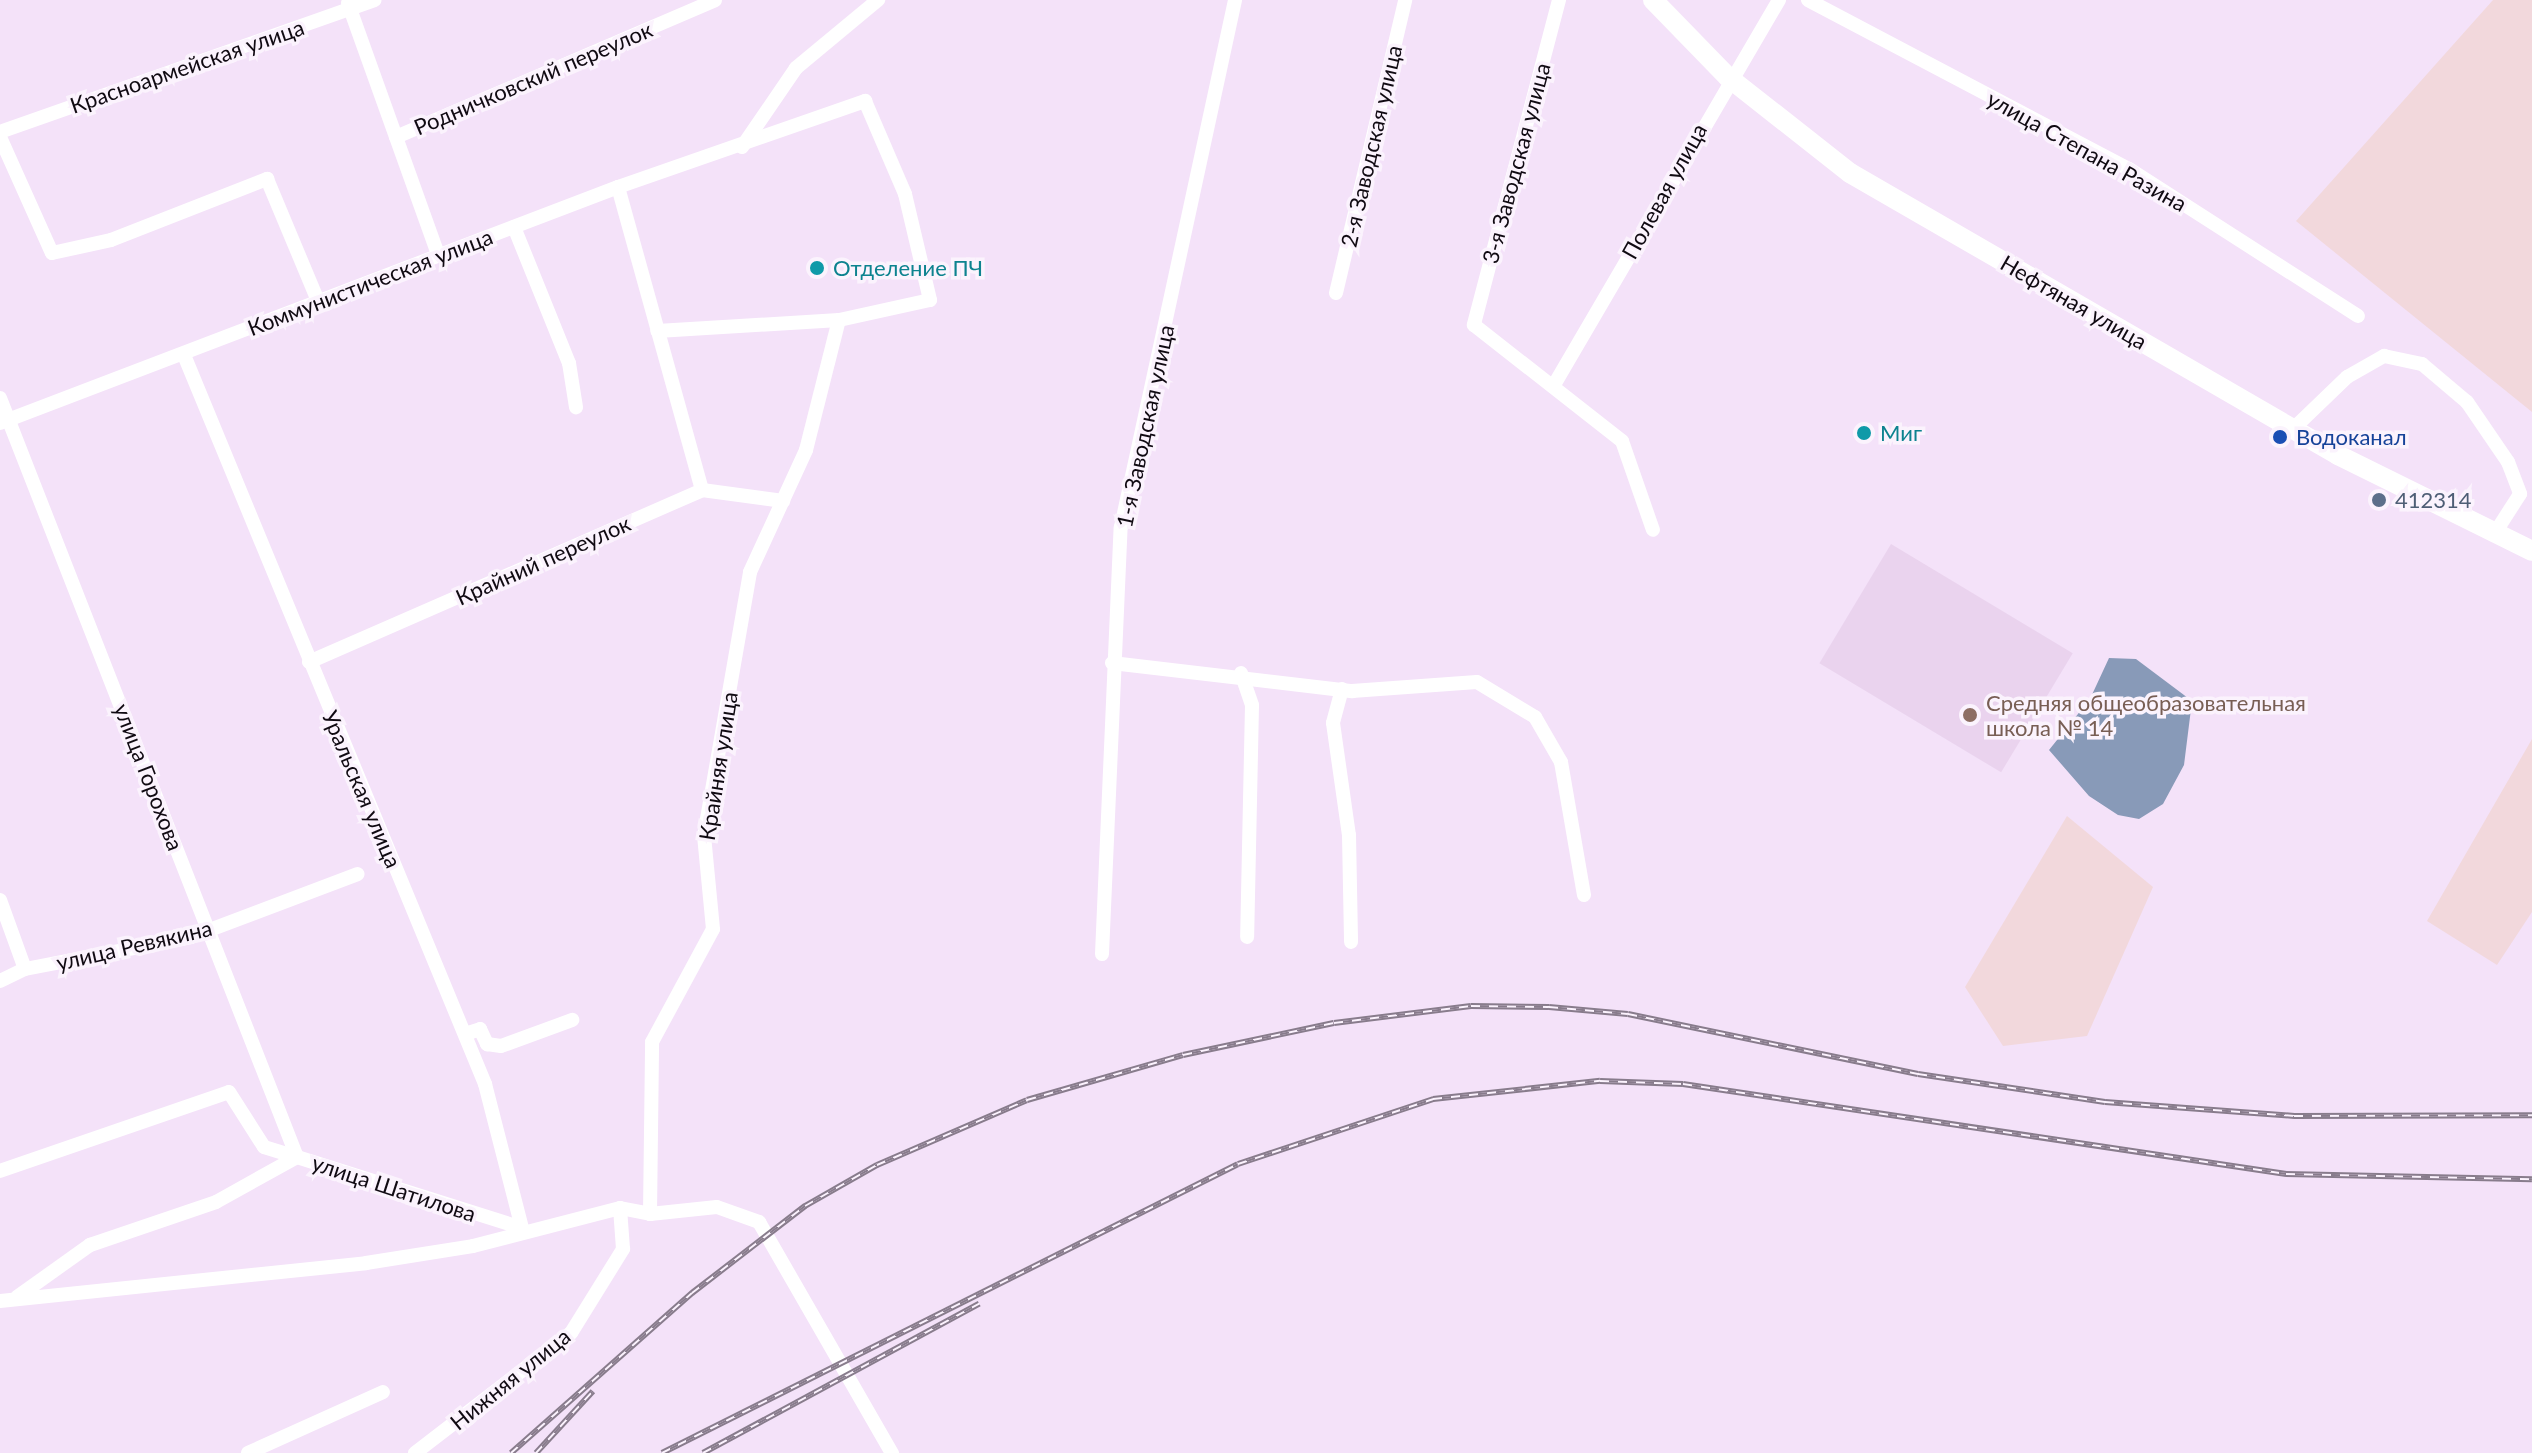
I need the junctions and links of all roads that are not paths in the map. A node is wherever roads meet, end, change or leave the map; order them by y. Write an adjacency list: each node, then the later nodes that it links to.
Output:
1 (374, 0): 10 (street, Красноармейская улица)
2 (715, 0): 13 (street, Родничковский переулок)
3 (878, 0): 14 (street)
4 (1235, 0): 35 (street, 1-я Заводская улица)
5 (1405, 0): 18 (street, 2-я Заводская улица)
6 (1559, 0): 24 (street, 3-я Заводская улица)
7 (1653, 0): 11 (main road, Нефтяная улица)
8 (1779, 0): 11 (street, Полевая улица)
9 (1808, 0): 20 (street, улица Степана Разина)
10 (348, 5): 12 (street, Красноармейская улица); 13 (street)
11 (1728, 77): 24 (street, Полевая улица); 28 (main road, Нефтяная улица)
12 (0, 134): 19 (street)
13 (396, 137): 17 (street)
14 (741, 147): 15 (street, Коммунистическая улица); 21 (street, Коммунистическая улица)
15 (618, 187): 16 (street, Коммунистическая улица); 22 (street)
16 (514, 227): 17 (street, Коммунистическая улица); 26 (street)
17 (438, 254): 19 (street, Коммунистическая улица)
18 (1336, 293)
19 (318, 301): 23 (street, Коммунистическая улица)
20 (2358, 316)
21 (839, 320): 22 (street); 30 (street, Крайняя улица)
22 (657, 331): 29 (street)
23 (184, 355): 27 (street, Коммунистическая улица); 34 (street, Уральская улица)
24 (1554, 385): 31 (street)
25 (0, 398): 27 (street, улица Горохова)
26 (576, 407)
27 (5, 421): 41 (street, улица Горохова)
28 (2293, 429): 32 (main road, Нефтяная улица); 32 (street)
29 (702, 490): 30 (street); 34 (street, Крайний переулок)
30 (783, 501): 52 (street, Крайняя улица)
31 (1653, 530)
32 (2495, 533): 33 (main road, Нефтяная улица)
33 (2532, 551)
34 (309, 662): 48 (street, Уральская улица)
35 (1112, 663): 36 (street); 44 (street, 1-я Заводская улица)
36 (1241, 673): 37 (street); 42 (street)
37 (1342, 689): 39 (street); 43 (street)
38 (358, 874): 41 (street, улица Ревякина)
39 (1584, 895)
40 (0, 900): 45 (street)
41 (208, 931): 45 (street, улица Ревякина); 49 (street, улица Горохова)
42 (1247, 937)
43 (1351, 942)
44 (1102, 954)
45 (25, 969): 46 (street, улица Ревякина)
46 (0, 981)
47 (572, 1020): 48 (street)
48 (465, 1034): 53 (street, Уральская улица)
49 (297, 1157): 50 (street); 53 (street, улица Шатилова); 54 (street, улица Шатилова)
50 (0, 1171)
51 (620, 1208): 52 (street); 53 (street, улица Шатилова); 57 (street, Нижняя улица)
52 (650, 1214): 58 (street)
53 (522, 1228): 54 (street, улица Шатилова)
54 (7, 1300)
55 (383, 1392): 56 (street)
56 (248, 1453)
57 (415, 1453)
58 (892, 1453)

